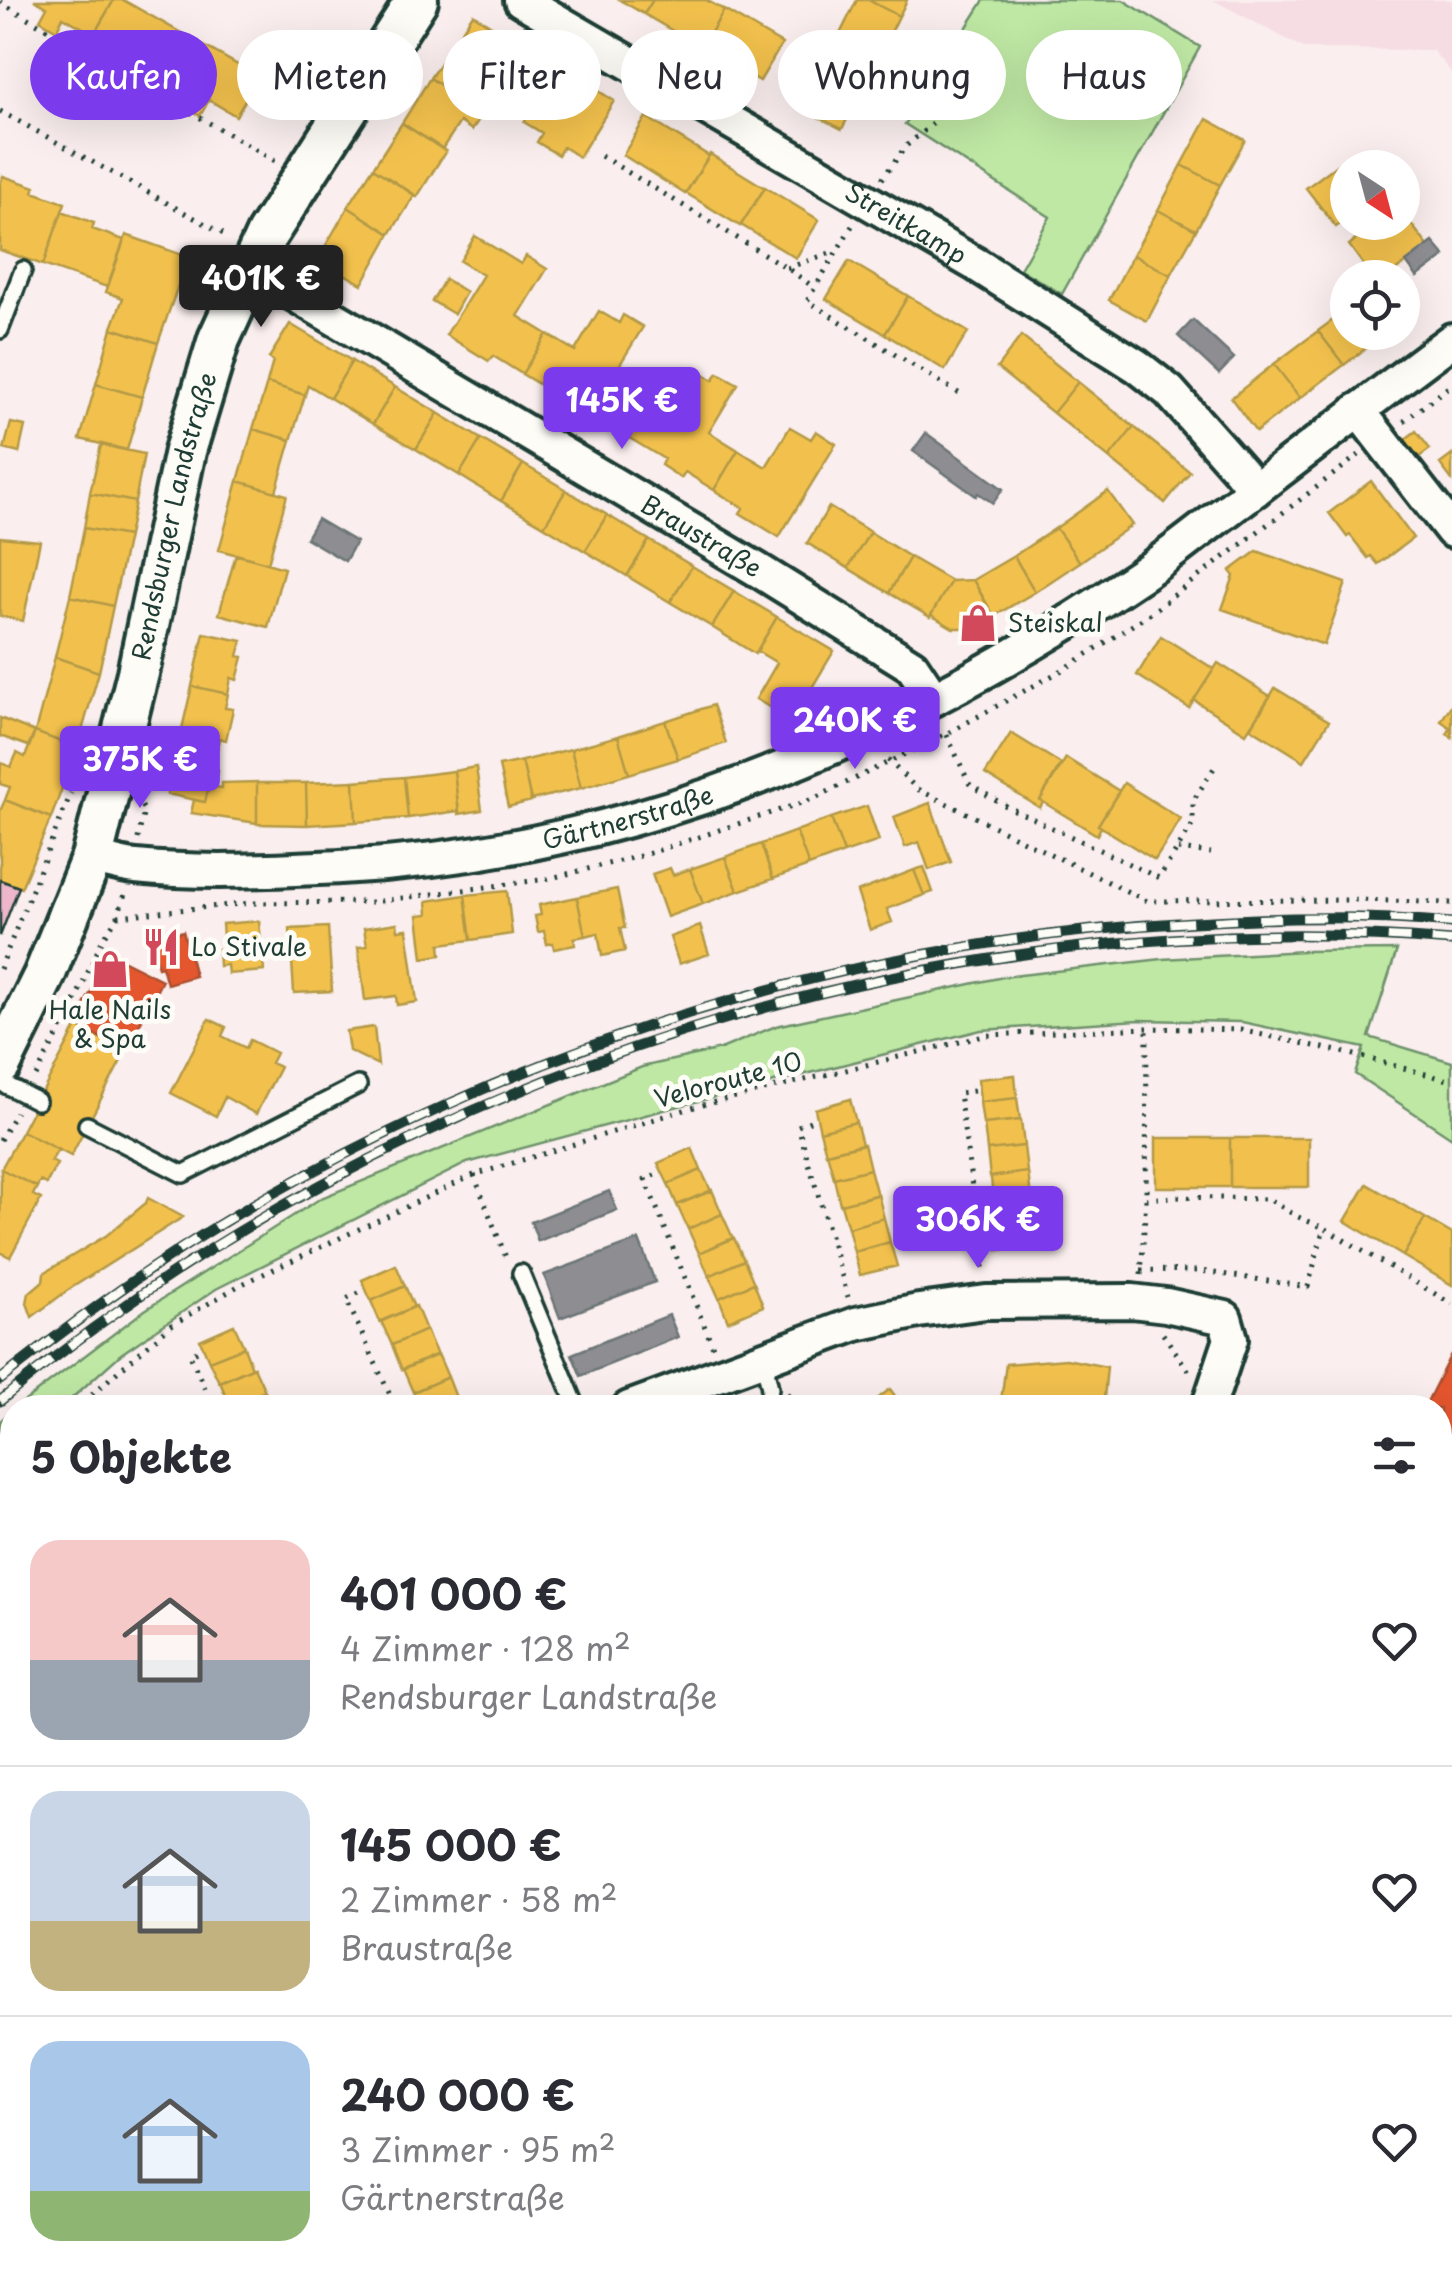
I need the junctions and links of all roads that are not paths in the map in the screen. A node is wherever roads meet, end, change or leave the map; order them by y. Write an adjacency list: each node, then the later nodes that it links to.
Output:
1 (417, 0): 3 (street, Rendsburger Landstraße)
2 (522, 0): 8 (street, Streitkamp)
3 (250, 268): 10 (street, Braustraße); 11 (street, Rendsburger Landstraße)
4 (23, 270): 5 (lane)
5 (0, 330)
6 (1452, 340): 7 (street, Gärtnerstraße)
7 (1358, 410): 8 (street, Gärtnerstraße); 9 (street)
8 (1254, 490): 10 (street, Gärtnerstraße)
9 (1452, 532)
10 (934, 698): 11 (street, Gärtnerstraße)
11 (92, 857): 14 (street, Rendsburger Landstraße)
12 (0, 1082): 14 (lane)
13 (358, 1085): 15 (lane)
14 (21, 1087)
15 (87, 1125)
16 (515, 1268): 18 (lane)
17 (766, 1373): 19 (street); 20 (lane); 21 (street)
18 (571, 1395)
19 (663, 1395)
20 (767, 1395)
21 (1212, 1395)

